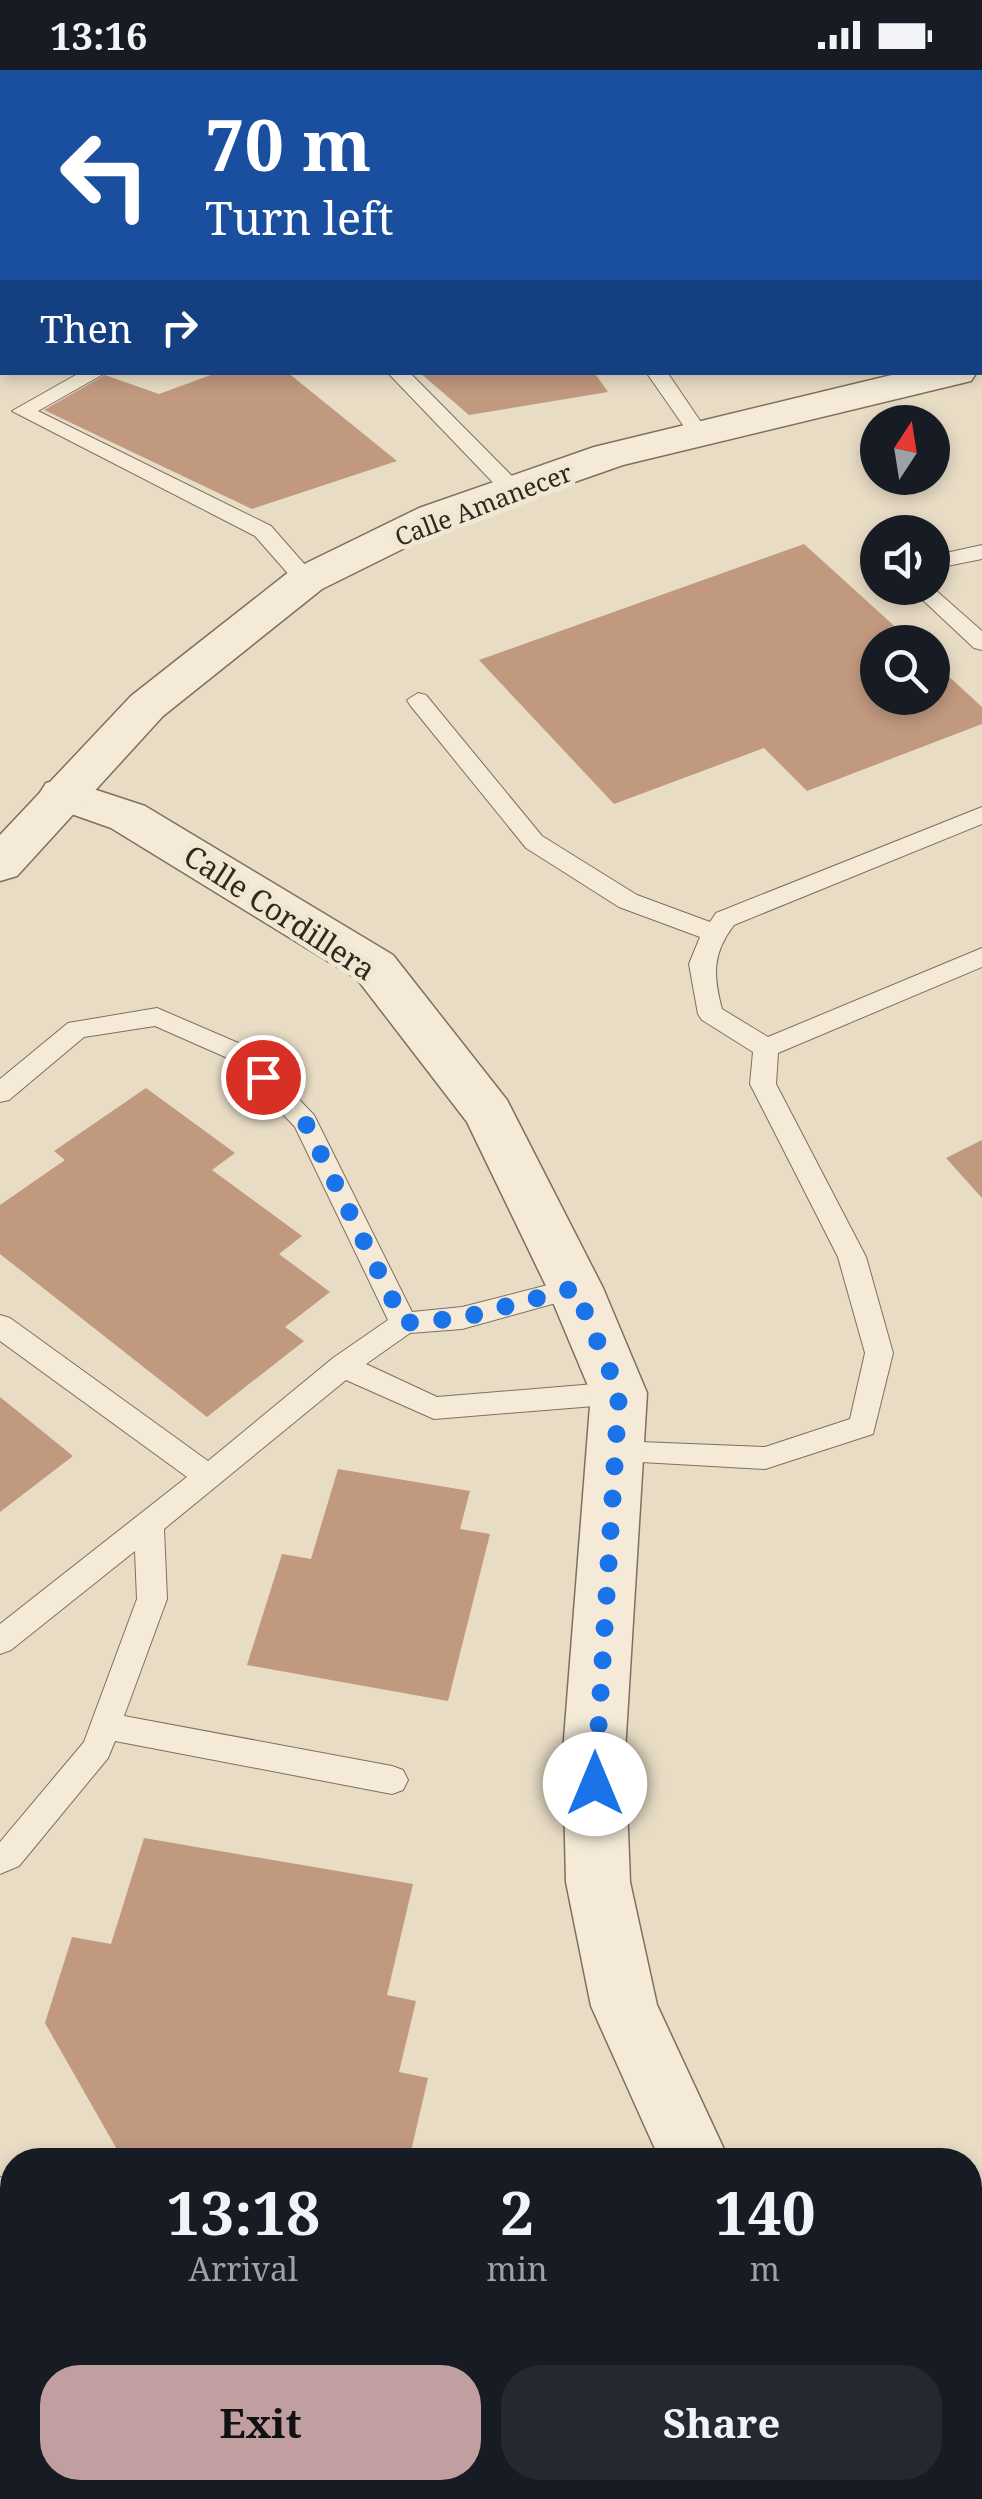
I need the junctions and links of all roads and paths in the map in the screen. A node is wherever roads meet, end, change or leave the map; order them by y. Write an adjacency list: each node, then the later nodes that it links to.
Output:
1 (91, 375): 9 (lane)
2 (399, 375): 6 (lane)
3 (658, 375): 5 (lane)
4 (945, 375): 5 (street, Calle Amanecer)
5 (699, 434): 6 (street, Calle Amanecer)
6 (513, 490): 9 (street, Calle Amanecer)
7 (982, 552): 8 (lane)
8 (950, 559)
9 (306, 580): 13 (street, Calle Amanecer)
10 (940, 605): 11 (lane)
11 (982, 643)
12 (418, 700): 16 (lane)
13 (63, 794): 15 (street, Calle Amanecer); 20 (street, Calle Cordillera)
14 (982, 815): 16 (lane)
15 (0, 866)
16 (714, 933): 18 (lane)
17 (982, 957): 18 (lane)
18 (766, 1048): 25 (lane)
19 (0, 1093): 21 (lane)
20 (575, 1288): 21 (lane); 24 (street, Calle Cordillera)
21 (404, 1323): 23 (lane)
22 (6, 1340): 26 (lane)
23 (344, 1366): 24 (lane); 26 (lane)
24 (619, 1393): 25 (street, Calle Cordillera)
25 (616, 1452): 32 (street, Calle Cordillera)
26 (208, 1478): 27 (lane)
27 (149, 1524): 28 (lane); 29 (lane)
28 (0, 1641)
29 (104, 1726): 30 (lane); 31 (lane)
30 (392, 1780)
31 (0, 1860)
32 (689, 2148)

